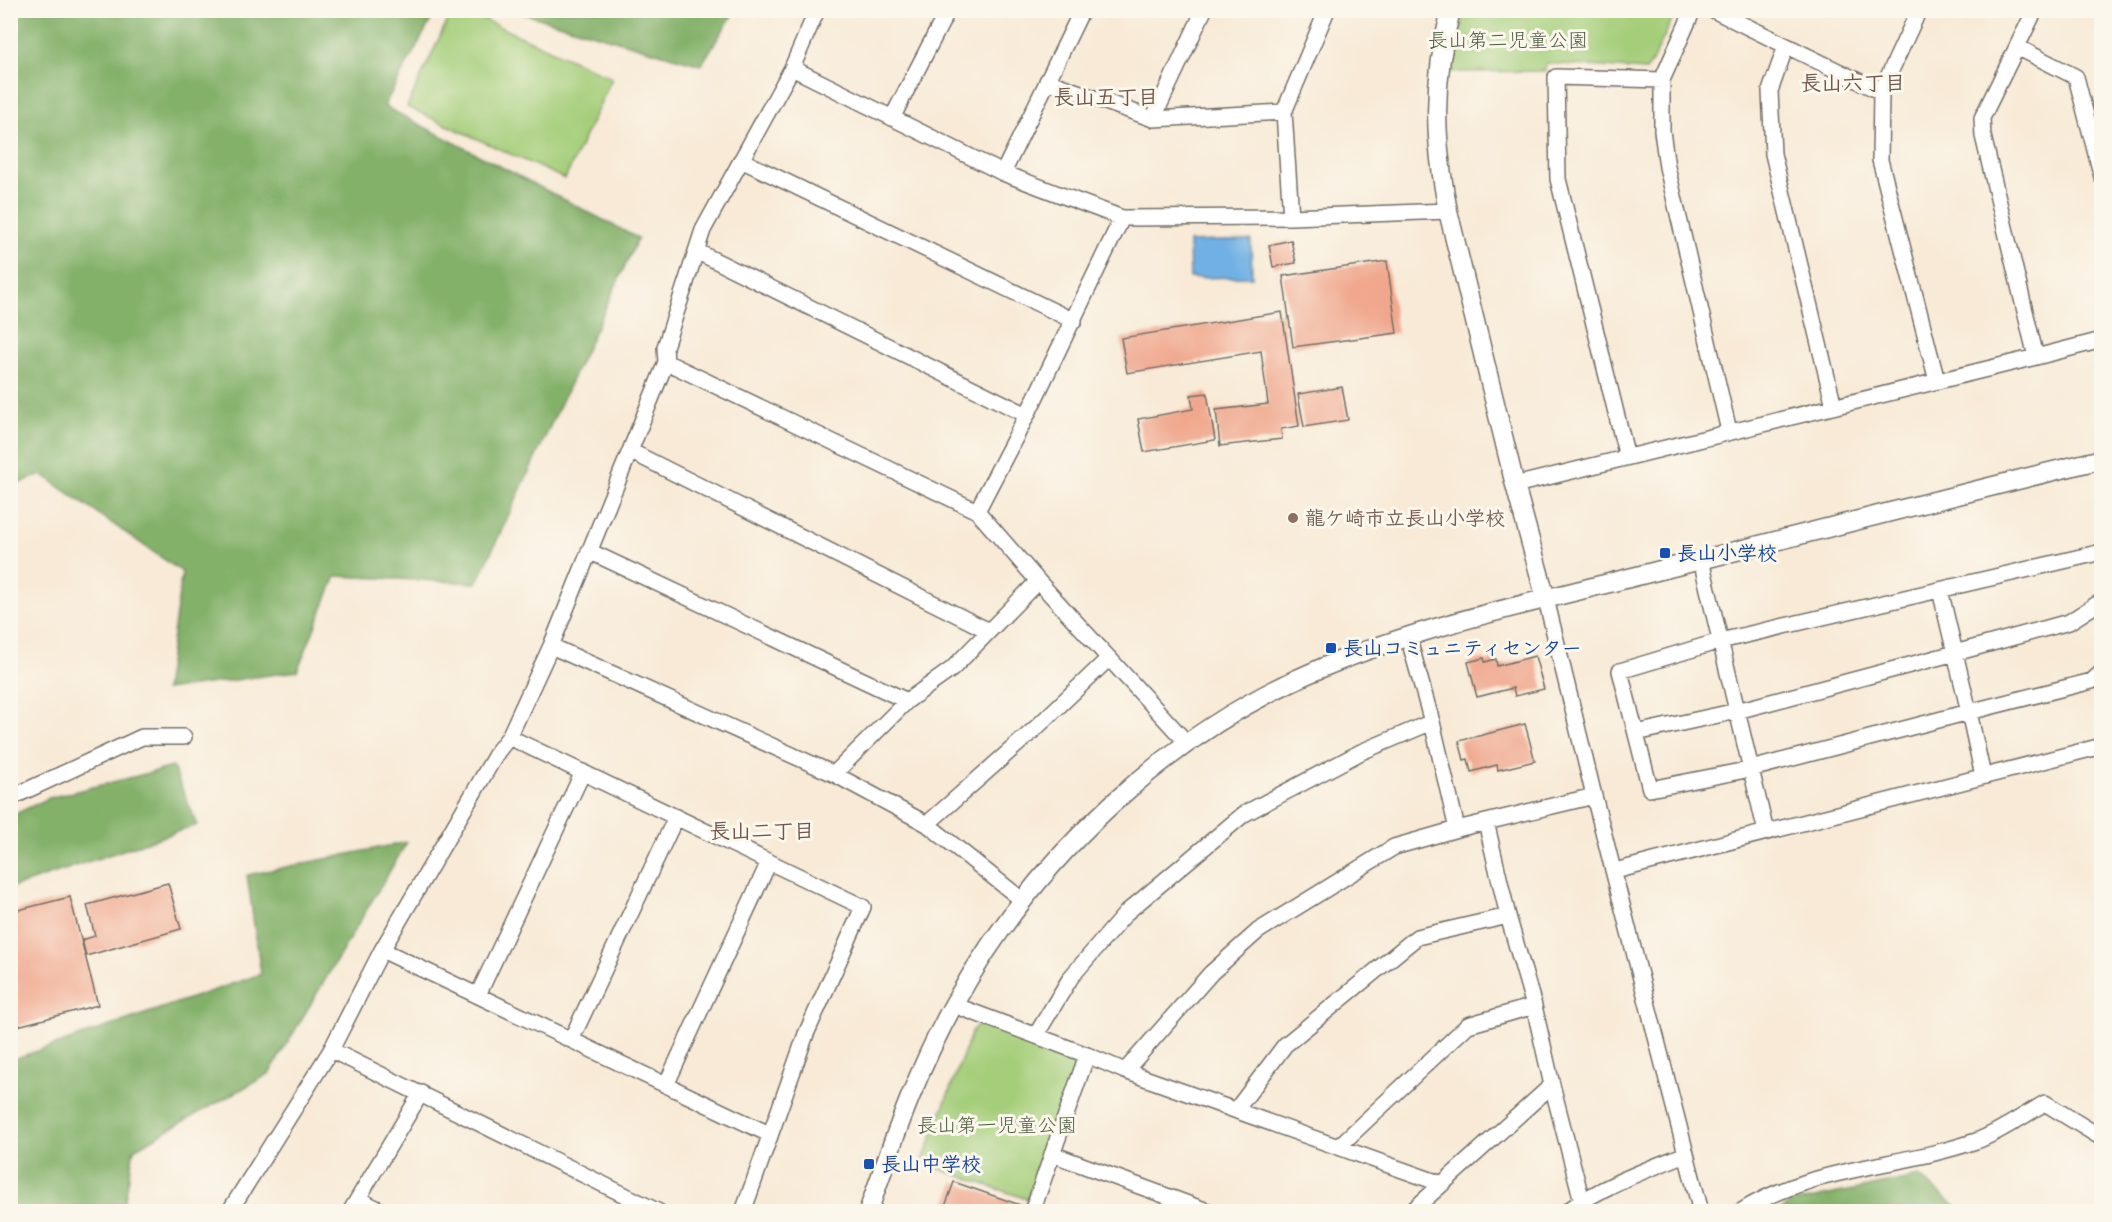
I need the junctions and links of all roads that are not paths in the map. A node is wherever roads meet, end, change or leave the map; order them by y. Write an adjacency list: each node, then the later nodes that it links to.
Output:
1 (817, 10): 13 (street)
2 (948, 10): 18 (street)
3 (1082, 10): 15 (street)
4 (1204, 10): 19 (street)
5 (1327, 10): 17 (street)
6 (1451, 10): 23 (street)
7 (1693, 10): 14 (street)
8 (1713, 10): 11 (street)
9 (1919, 10): 16 (street)
10 (2034, 10): 12 (street)
11 (1786, 46): 16 (street); 32 (street)
12 (2017, 47): 22 (street); 29 (street)
13 (792, 68): 18 (street); 20 (street)
14 (1662, 80): 34 (street); 36 (street)
15 (1047, 81): 19 (street); 21 (street)
16 (1881, 92): 31 (street)
17 (1284, 112): 19 (street); 24 (street)
18 (892, 118): 21 (street)
19 (1153, 119)
20 (741, 160): 26 (street); 27 (street)
21 (1003, 173): 25 (street)
22 (2102, 177)
23 (1448, 211): 24 (street); 38 (street)
24 (1291, 217): 25 (street)
25 (1122, 218): 27 (street)
26 (696, 251): 30 (street); 33 (street)
27 (1074, 321): 33 (street)
28 (2102, 340): 29 (street)
29 (2036, 357): 31 (street)
30 (666, 362): 35 (street); 39 (street)
31 (1937, 381): 32 (street)
32 (1834, 406): 34 (street)
33 (1027, 415): 39 (street)
34 (1729, 431): 36 (street)
35 (630, 451): 40 (street); 47 (street)
36 (1627, 457): 38 (street)
37 (2102, 459): 42 (street)
38 (1515, 485): 45 (street)
39 (976, 511): 43 (street)
40 (589, 551): 50 (street); 54 (street)
41 (2102, 552): 44 (street)
42 (1701, 560): 45 (street); 49 (street)
43 (1038, 581): 47 (street); 52 (street)
44 (1940, 590): 49 (street); 51 (street)
45 (1546, 599): 48 (street); 67 (street)
46 (2102, 603): 51 (street)
47 (989, 631): 54 (street)
48 (1408, 636): 57 (street); 61 (street)
49 (1720, 641): 55 (street); 58 (street)
50 (551, 646): 60 (street); 65 (street)
51 (1955, 652): 55 (street); 56 (street)
52 (1109, 658): 61 (street); 71 (street)
53 (2102, 672): 56 (street)
54 (907, 701): 65 (street)
55 (1737, 711): 58 (street); 63 (street)
56 (1969, 712): 63 (street); 66 (street)
57 (1432, 722): 72 (street); 82 (street)
58 (1636, 733): 63 (street)
59 (184, 737): 68 (street)
60 (509, 737): 64 (street); 78 (street)
61 (1188, 744): 76 (street)
62 (2102, 746): 66 (street)
63 (1751, 769): 73 (street)
64 (583, 772): 69 (street); 79 (street)
65 (834, 774): 71 (street)
66 (1983, 776): 73 (street)
67 (1594, 796): 70 (street); 75 (street)
68 (10, 798)
69 (676, 817): 74 (street); 83 (street)
70 (1486, 822): 72 (street); 77 (street)
71 (927, 824): 76 (street)
72 (1457, 829): 86 (street)
73 (1766, 832): 75 (street)
74 (769, 862): 87 (street); 91 (street)
75 (1615, 871): 95 (street)
76 (1022, 900): 80 (street)
77 (1508, 916): 81 (street); 90 (street)
78 (382, 950): 79 (street); 84 (street)
79 (478, 995): 83 (street)
80 (954, 1005): 82 (street); 103 (street)
81 (1534, 1006): 88 (street); 93 (street)
82 (1036, 1035): 85 (street)
83 (571, 1040): 87 (street)
84 (331, 1050): 89 (street); 99 (street)
85 (1088, 1055): 86 (street); 94 (street)
86 (1125, 1071): 90 (street)
87 (666, 1084): 91 (street)
88 (1552, 1085): 96 (street); 97 (street)
89 (421, 1093): 98 (street); 101 (street)
90 (1236, 1110): 93 (street)
91 (769, 1134): 102 (street)
92 (2102, 1138): 109 (street)
93 (1338, 1147): 96 (street)
94 (1052, 1154): 104 (street); 105 (street)
95 (1686, 1154): 97 (street); 108 (street)
96 (1442, 1184): 106 (street)
97 (1582, 1201): 107 (street)
98 (354, 1205): 100 (street)
99 (229, 1212)
100 (384, 1212)
101 (659, 1212)
102 (743, 1212)
103 (868, 1212)
104 (1032, 1212)
105 (1210, 1212)
106 (1411, 1212)
107 (1566, 1212)
108 (1701, 1212)
109 (1740, 1212)

